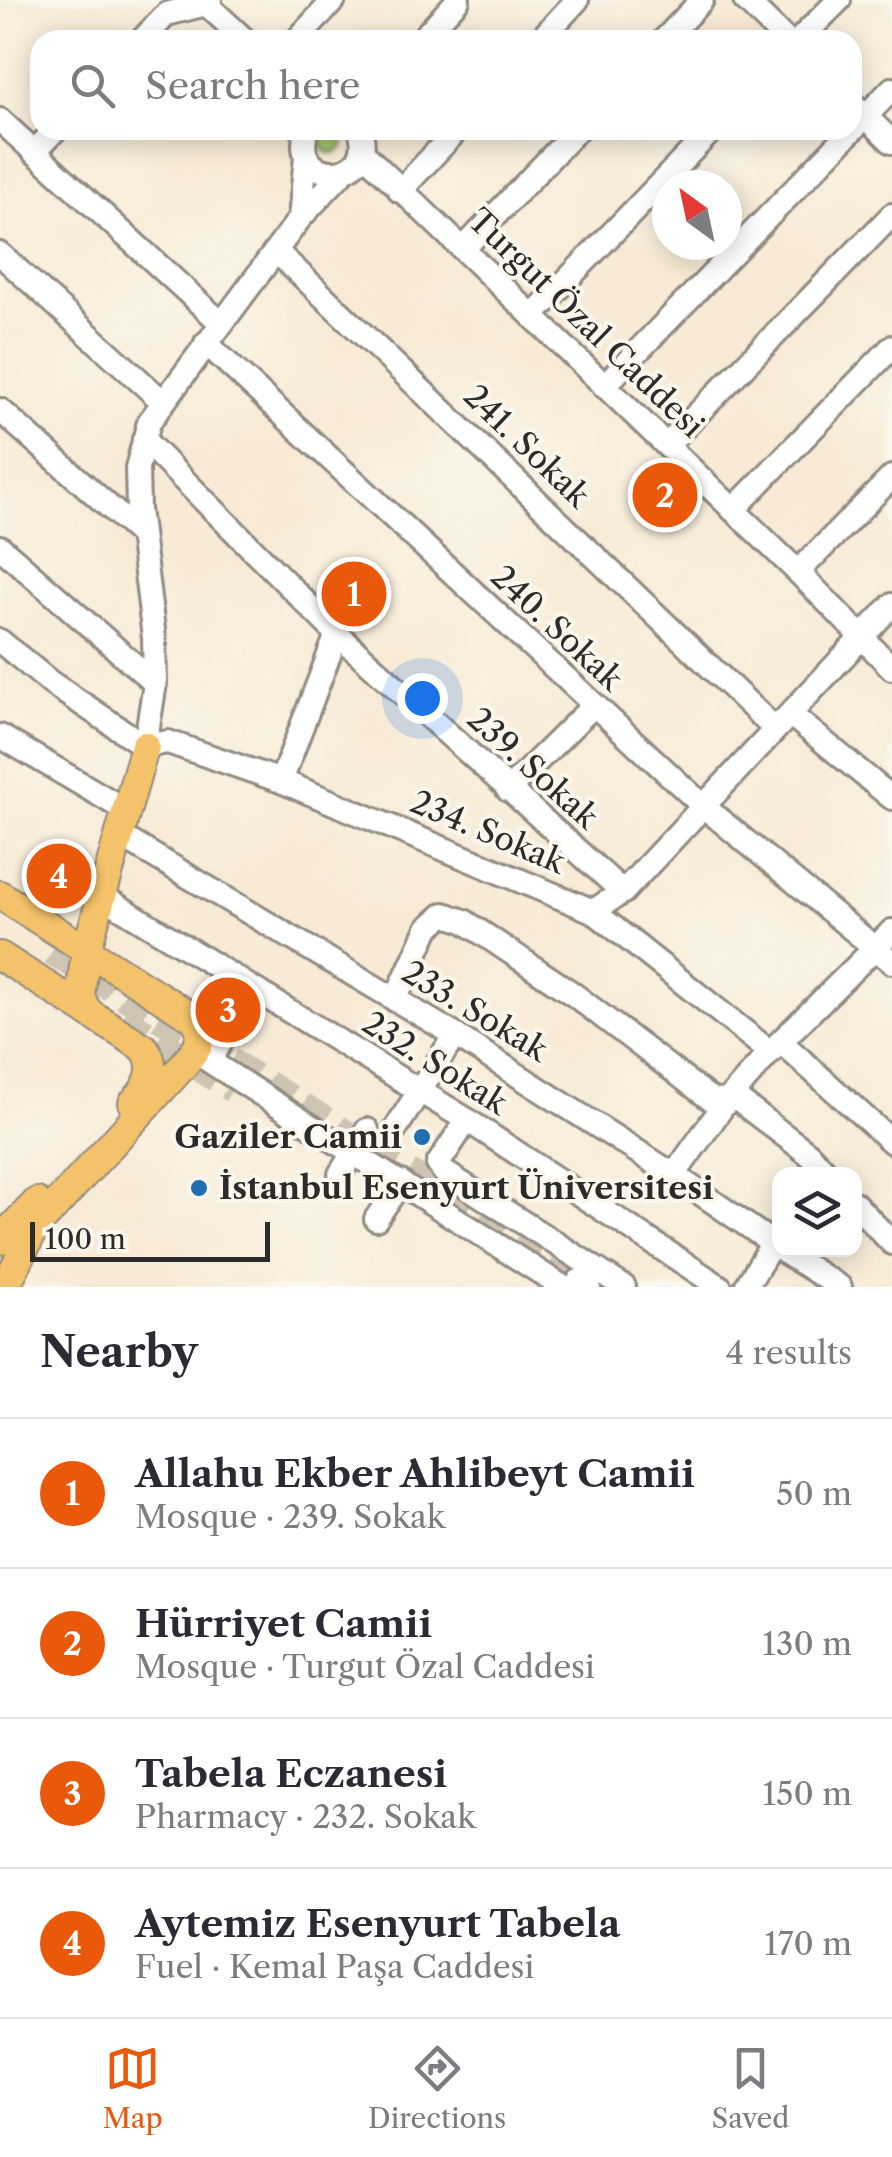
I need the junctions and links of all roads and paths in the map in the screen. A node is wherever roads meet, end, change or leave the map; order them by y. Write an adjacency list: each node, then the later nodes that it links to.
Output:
1 (334, 0): 11 (street)
2 (458, 0): 12 (street)
3 (578, 0): 13 (street)
4 (702, 0): 14 (street)
5 (745, 0): 15 (street)
6 (840, 0): 16 (street)
7 (207, 1): 8 (street); 10 (street)
8 (159, 7): 9 (street)
9 (147, 30)
10 (235, 30)
11 (306, 30)
12 (430, 30)
13 (550, 30)
14 (674, 30)
15 (776, 30)
16 (810, 30)
17 (892, 89): 18 (street)
18 (862, 108)
19 (862, 113): 28 (street)
20 (0, 120): 29 (street)
21 (45, 140): 29 (street)
22 (304, 140): 30 (street); 33 (street)
23 (448, 140): 31 (street)
24 (568, 140): 34 (street)
25 (702, 140): 37 (street)
26 (831, 140): 41 (street)
27 (360, 141): 30 (street); 31 (street, Turgut Özal Caddesi)
28 (892, 142)
29 (34, 152): 38 (street)
30 (344, 171): 33 (street)
31 (400, 192): 34 (street, Turgut Özal Caddesi)
32 (892, 215): 45 (street)
33 (300, 218): 35 (street)
34 (463, 249): 37 (street, Turgut Özal Caddesi)
35 (277, 252): 38 (street); 58 (street, 241. Sokak)
36 (0, 254): 42 (street)
37 (532, 316): 41 (street, Turgut Özal Caddesi)
38 (221, 324): 39 (street)
39 (206, 343): 42 (street); 57 (street, 240. Sokak)
40 (892, 348): 47 (street)
41 (604, 386): 45 (street, Turgut Özal Caddesi)
42 (162, 401): 44 (street)
43 (0, 410): 48 (street)
44 (144, 440): 48 (street); 52 (street, 239. Sokak)
45 (667, 445): 47 (street, Turgut Özal Caddesi)
46 (892, 476): 50 (street)
47 (733, 510): 50 (street, Turgut Özal Caddesi)
48 (141, 535): 56 (street)
49 (0, 547): 56 (street)
50 (798, 572): 53 (street, Turgut Özal Caddesi)
51 (892, 605): 53 (street)
52 (336, 634): 61 (street); 62 (street, 239. Sokak)
53 (860, 637): 55 (street, Turgut Özal Caddesi); 58 (street)
54 (0, 641): 60 (street)
55 (892, 668)
56 (154, 683): 60 (street)
57 (593, 706): 62 (street); 64 (street, 240. Sokak)
58 (783, 722): 63 (street, 241. Sokak); 64 (street)
59 (0, 736): 65 (street)
60 (144, 746): 61 (street, 234. Sokak); 65 (main road); 66 (main road)
61 (280, 781): 70 (street, 234. Sokak)
62 (508, 790): 67 (street, 239. Sokak)
63 (892, 798)
64 (702, 806): 67 (street); 74 (street, 240. Sokak)
65 (127, 811): 69 (main road)
66 (129, 842): 69 (main road); 78 (street, 233. Sokak)
67 (623, 892): 70 (street)
68 (0, 896): 76 (main road)
69 (104, 905): 76 (main road); 77 (main road); 84 (street, 232. Sokak)
70 (594, 911): 82 (street, 234. Sokak)
71 (0, 917): 76 (main road)
72 (892, 930): 74 (street)
73 (0, 940): 76 (main road)
74 (883, 955): 82 (street)
75 (0, 956): 76 (main road)
76 (48, 957): 77 (main road); 79 (main road)
77 (96, 958): 79 (main road); 80 (main road)
78 (394, 1000): 81 (street, 233. Sokak); 85 (street)
79 (87, 1011): 83 (main road)
80 (186, 1013): 83 (main road); 88 (street); 103 (main road)
81 (454, 1034): 84 (street); 92 (street, 233. Sokak)
82 (775, 1047): 85 (street); 87 (street, 234. Sokak)
83 (144, 1048): 97 (main road)
84 (418, 1090): 86 (street, 232. Sokak); 88 (street)
85 (726, 1102): 90 (street); 92 (street)
86 (467, 1120): 89 (street); 105 (street, 232. Sokak)
87 (892, 1142)
88 (372, 1146): 91 (street); 93 (street)
89 (438, 1164): 96 (street); 102 (street)
90 (821, 1167)
91 (340, 1174)
92 (674, 1176): 98 (street, 233. Sokak)
93 (401, 1182): 95 (street); 96 (street)
94 (862, 1211): 99 (street)
95 (376, 1219)
96 (480, 1234): 102 (street); 102 (street)
97 (0, 1240)
98 (772, 1243)
99 (892, 1243)
100 (772, 1254): 106 (street)
101 (794, 1257): 107 (street, 233. Sokak)
102 (575, 1281): 104 (street)
103 (5, 1287)
104 (624, 1287)
105 (720, 1287)
106 (746, 1287)
107 (840, 1287)

